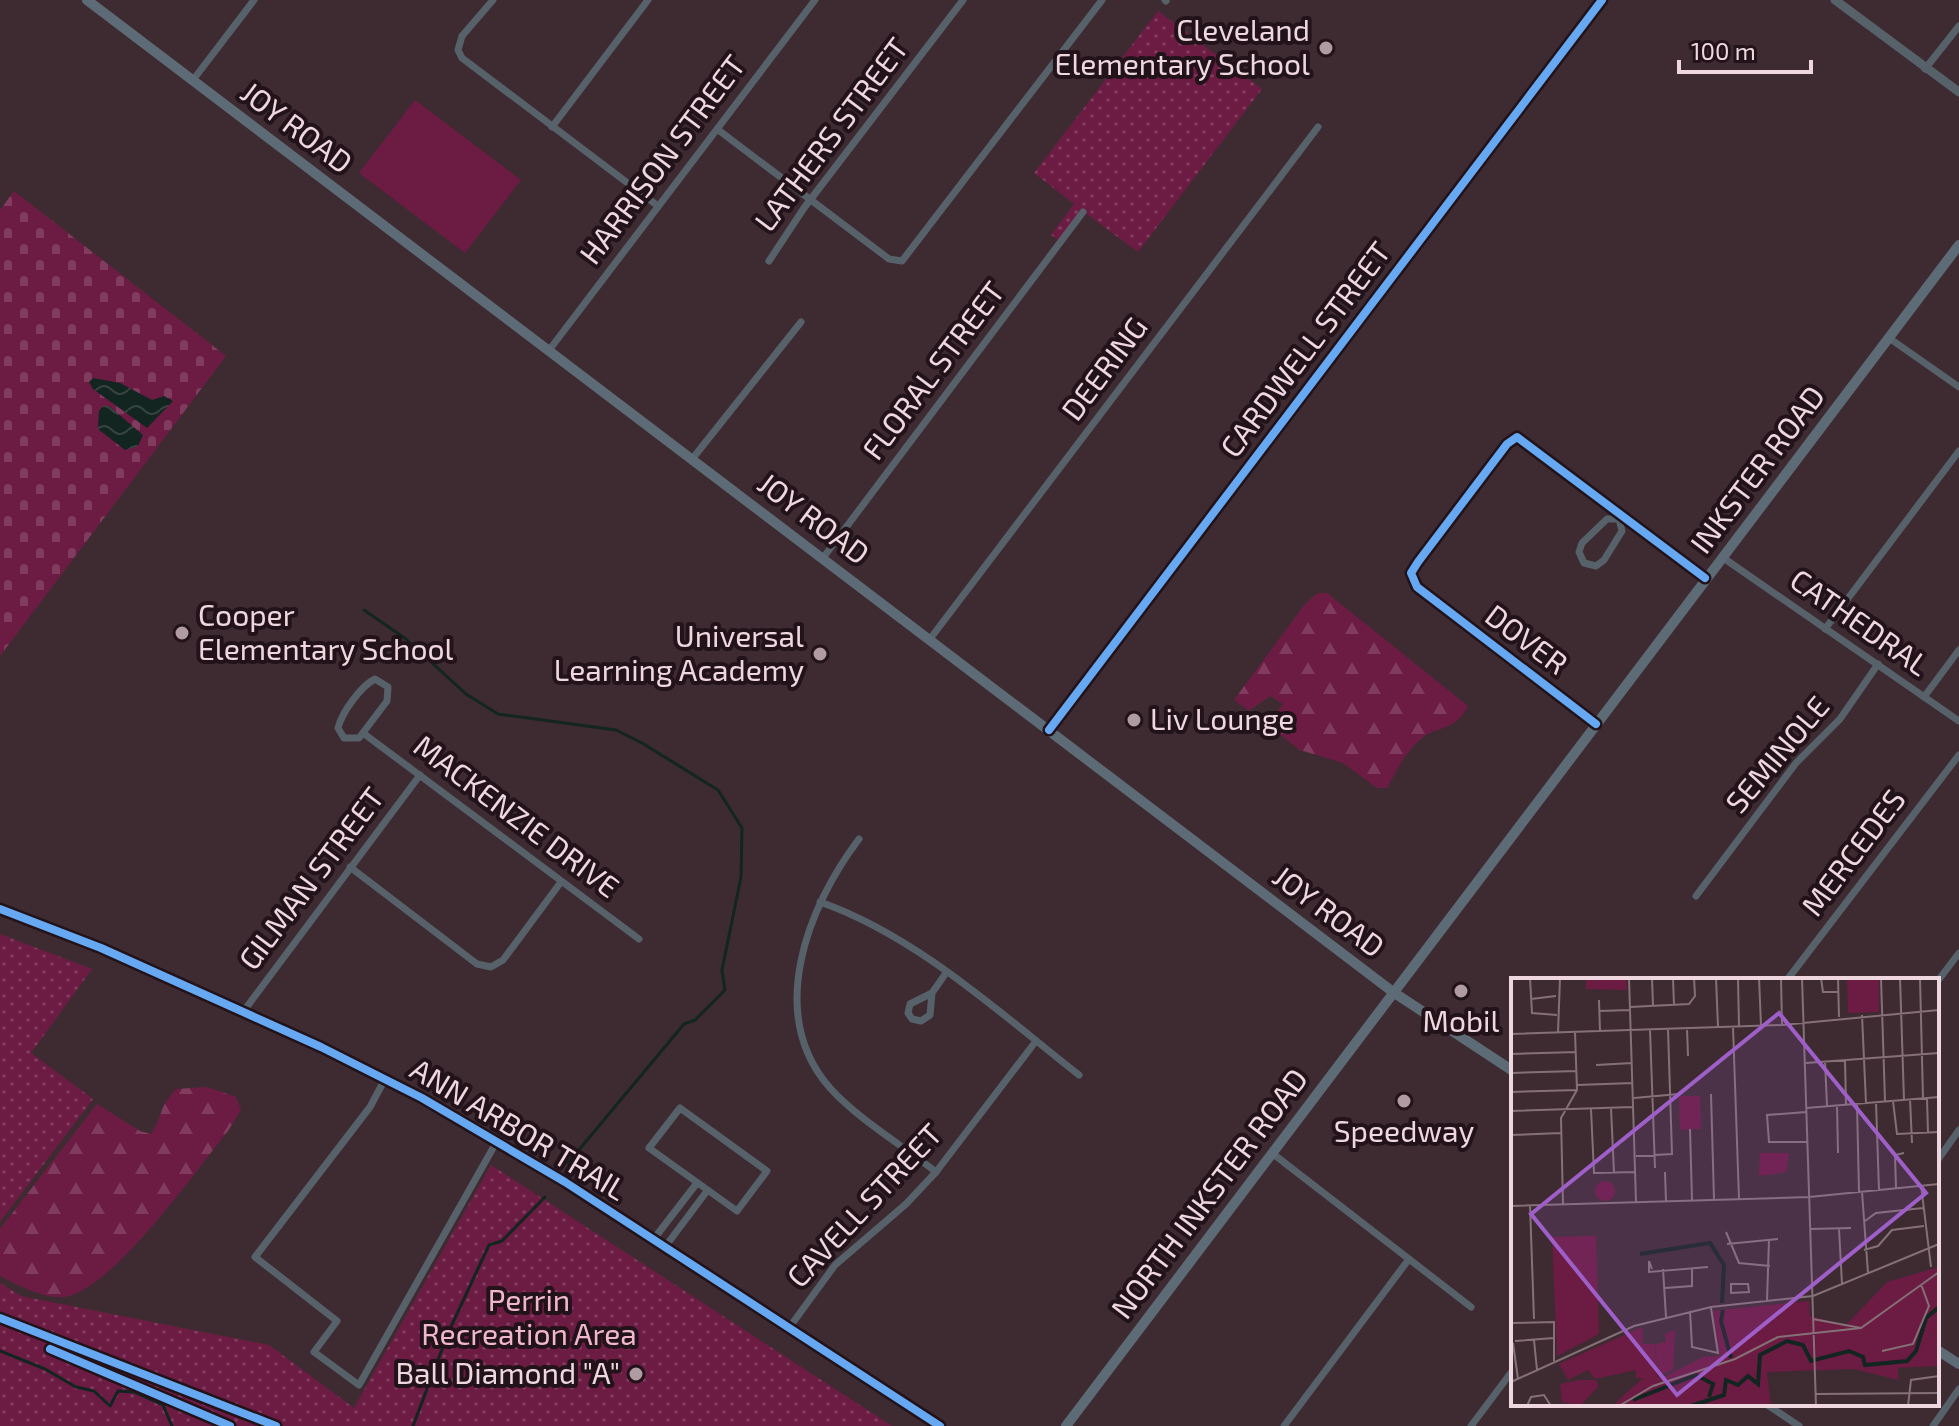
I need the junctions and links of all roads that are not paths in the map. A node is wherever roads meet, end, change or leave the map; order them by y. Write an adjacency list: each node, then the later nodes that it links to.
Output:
1 (87, 0): 12 (main road, JOY ROAD)
2 (254, 0): 12 (street)
3 (493, 0): 14 (street)
4 (648, 0): 14 (street)
5 (815, 0): 16 (street, HARRISON STREET)
6 (963, 0): 17 (street, LATHERS STREET)
7 (1102, 0): 17 (street)
8 (1602, 0): 39 (street, CARDWELL STREET)
9 (1835, 0): 11 (street)
10 (1959, 26): 11 (street)
11 (1925, 69): 13 (street)
12 (193, 80): 24 (main road, JOY ROAD)
13 (1959, 92)
14 (552, 127): 18 (street)
15 (1318, 127): 33 (street, DEERING)
16 (717, 129): 17 (street); 18 (street, HARRISON STREET)
17 (811, 200): 21 (street, LATHERS STREET)
18 (658, 206): 24 (street, HARRISON STREET)
19 (1083, 212): 30 (street, FLORAL STREET)
20 (1959, 245): 23 (main road, INKSTER ROAD)
21 (769, 261)
22 (801, 322): 27 (street)
23 (1889, 338): 25 (street); 29 (main road, INKSTER ROAD)
24 (550, 349): 27 (main road, JOY ROAD)
25 (1959, 387)
26 (1959, 451): 32 (street)
27 (693, 458): 30 (main road, JOY ROAD)
28 (1620, 517): 28 (street); 31 (street); 38 (street, DOVER)
29 (1722, 557): 31 (main road, INKSTER ROAD); 32 (street, CATHEDRAL)
30 (823, 558): 33 (main road, JOY ROAD)
31 (1705, 578): 38 (main road, INKSTER ROAD)
32 (1825, 629): 35 (street, CATHEDRAL)
33 (930, 639): 39 (main road, JOY ROAD)
34 (1959, 650): 36 (street)
35 (1878, 664): 36 (street, CATHEDRAL); 46 (street, SEMINOLE)
36 (1924, 697): 37 (street, CATHEDRAL)
37 (1959, 721)
38 (1596, 724): 54 (main road, INKSTER ROAD)
39 (1049, 730): 54 (main road, JOY ROAD)
40 (363, 733): 40 (street, MACKENZIE DRIVE); 42 (street, MACKENZIE DRIVE)
41 (1959, 755): 52 (street, MERCEDES)
42 (420, 775): 44 (street, GILMAN STREET); 45 (street, MACKENZIE DRIVE)
43 (859, 839): 47 (street)
44 (350, 867): 45 (street); 56 (street, GILMAN STREET)
45 (561, 882): 49 (street, MACKENZIE DRIVE)
46 (1696, 896)
47 (820, 902): 51 (street); 65 (street)
48 (0, 909): 56 (street, ANN ARBOR TRAIL)
49 (639, 939)
50 (1959, 953): 53 (street)
51 (946, 973): 55 (street); 57 (street)
52 (1789, 978)
53 (1939, 979)
54 (1393, 992): 58 (main road, JOY ROAD); 63 (main road, NORTH INKSTER ROAD)
55 (932, 993)
56 (243, 1012): 60 (street, ANN ARBOR TRAIL)
57 (1036, 1041): 59 (street); 65 (street, CAVELL STREET)
58 (1511, 1070)
59 (1079, 1075)
60 (385, 1079): 62 (street, ANN ARBOR TRAIL); 62 (street)
61 (1959, 1130): 64 (street)
62 (497, 1141): 68 (street, ANN ARBOR TRAIL)
63 (1272, 1153): 70 (street); 81 (main road, NORTH INKSTER ROAD)
64 (1939, 1158)
65 (936, 1172): 73 (street, CAVELL STREET)
66 (697, 1183): 67 (street); 67 (street); 68 (street)
67 (707, 1191): 69 (street)
68 (653, 1240): 69 (street, ANN ARBOR TRAIL)
69 (665, 1247): 73 (street, ANN ARBOR TRAIL)
70 (1409, 1259): 71 (street); 82 (street)
71 (1471, 1307)
72 (0, 1318): 79 (street)
73 (789, 1328): 80 (street, ANN ARBOR TRAIL)
74 (1939, 1351): 75 (main road)
75 (1959, 1364)
76 (1511, 1373): 83 (street)
77 (1959, 1389): 85 (street)
78 (1769, 1406): 84 (street)
79 (276, 1426)
80 (940, 1426)
81 (1066, 1426)
82 (1284, 1426)
83 (1471, 1426)
84 (1799, 1426)
85 (1933, 1426)

